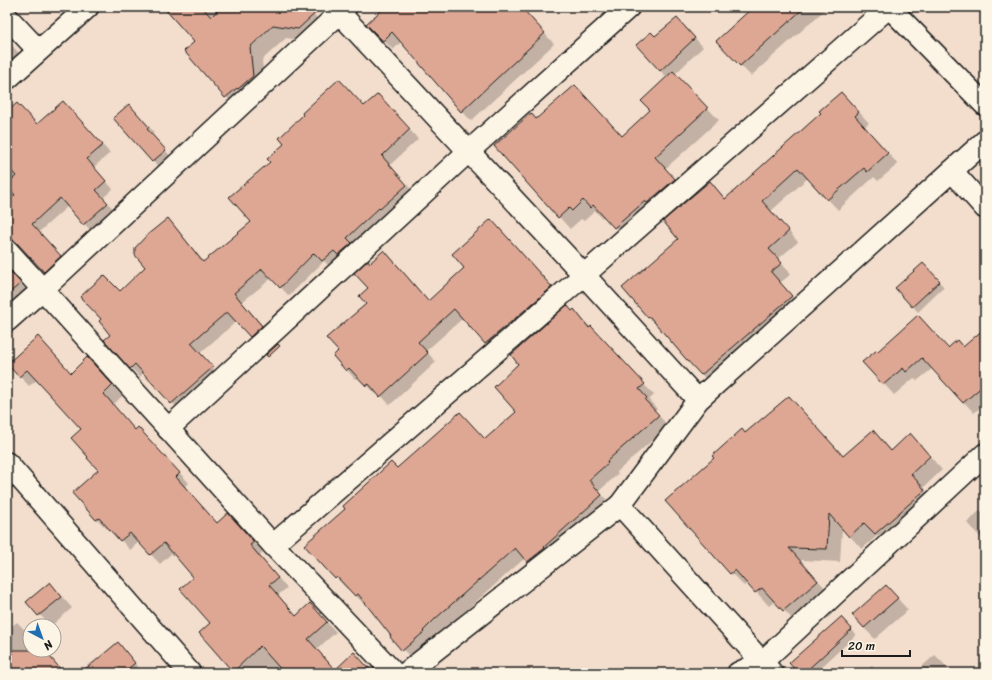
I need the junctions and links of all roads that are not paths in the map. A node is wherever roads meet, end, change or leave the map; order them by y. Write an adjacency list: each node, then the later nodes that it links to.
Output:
1 (88, 7): 6 (street)
2 (630, 7): 10 (street)
3 (889, 7): 8 (street); 14 (street)
4 (340, 9): 10 (street); 15 (street)
5 (7, 16): 6 (street)
6 (38, 50): 7 (street)
7 (7, 79)
8 (985, 105)
9 (985, 141): 11 (street)
10 (469, 151): 14 (street); 18 (street)
11 (952, 171): 12 (street); 17 (street)
12 (985, 208)
13 (7, 250): 15 (street)
14 (584, 276): 17 (street); 22 (street)
15 (42, 290): 16 (street); 18 (street)
16 (7, 321)
17 (698, 400): 21 (street)
18 (168, 429): 22 (street)
19 (985, 454): 23 (street)
20 (7, 463): 24 (street)
21 (620, 505): 23 (street); 26 (street)
22 (273, 545): 25 (street)
23 (767, 667): 27 (street)
24 (190, 673)
25 (394, 673)
26 (406, 673)
27 (738, 673)

